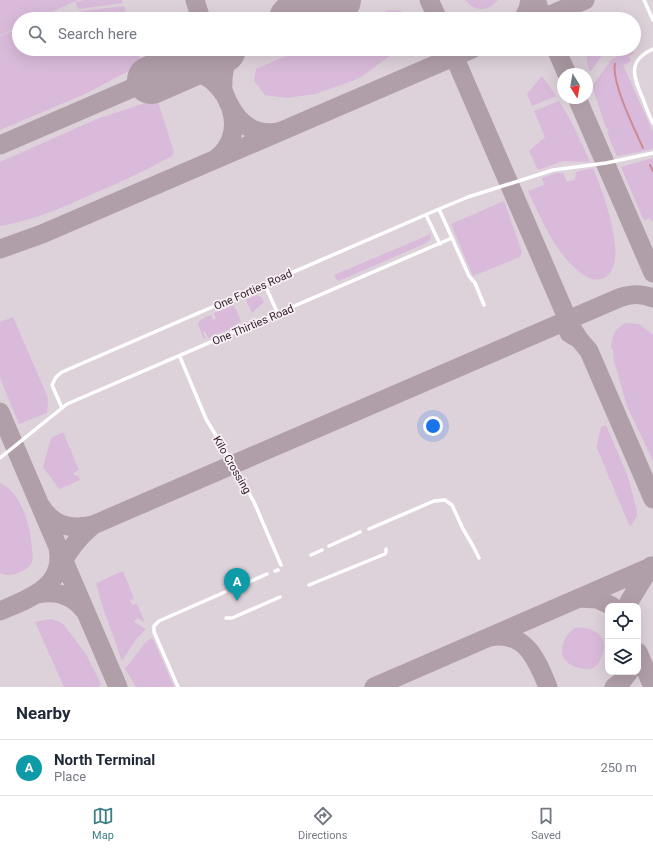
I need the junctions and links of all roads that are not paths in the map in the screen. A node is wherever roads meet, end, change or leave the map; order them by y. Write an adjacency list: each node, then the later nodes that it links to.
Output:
1 (644, 0): 2 (lane)
2 (653, 20)
3 (653, 48): 4 (lane)
4 (653, 123)
5 (653, 153): 6 (lane, One Forties Road)
6 (439, 209): 7 (lane, One Forties Road); 8 (lane)
7 (426, 215): 9 (lane); 10 (lane, One Forties Road)
8 (452, 238): 9 (lane, One Thirties Road); 11 (lane)
9 (440, 244): 12 (lane, One Thirties Road)
10 (265, 285): 12 (lane); 14 (lane, One Forties Road)
11 (484, 305)
12 (278, 314): 13 (lane, One Thirties Road)
13 (180, 357): 14 (lane, One Thirties Road); 23 (lane, Kilo Crossing)
14 (62, 408): 15 (lane, One Thirties Road)
15 (0, 458)
16 (369, 528): 22 (lane)
17 (360, 532): 18 (lane)
18 (329, 546)
19 (386, 549): 25 (lane)
20 (322, 550): 21 (lane)
21 (311, 555)
22 (478, 558)
23 (280, 565)
24 (267, 574): 26 (lane)
25 (309, 585)
26 (233, 589)
27 (225, 592): 30 (lane)
28 (280, 597): 29 (lane)
29 (226, 618)
30 (178, 687)

